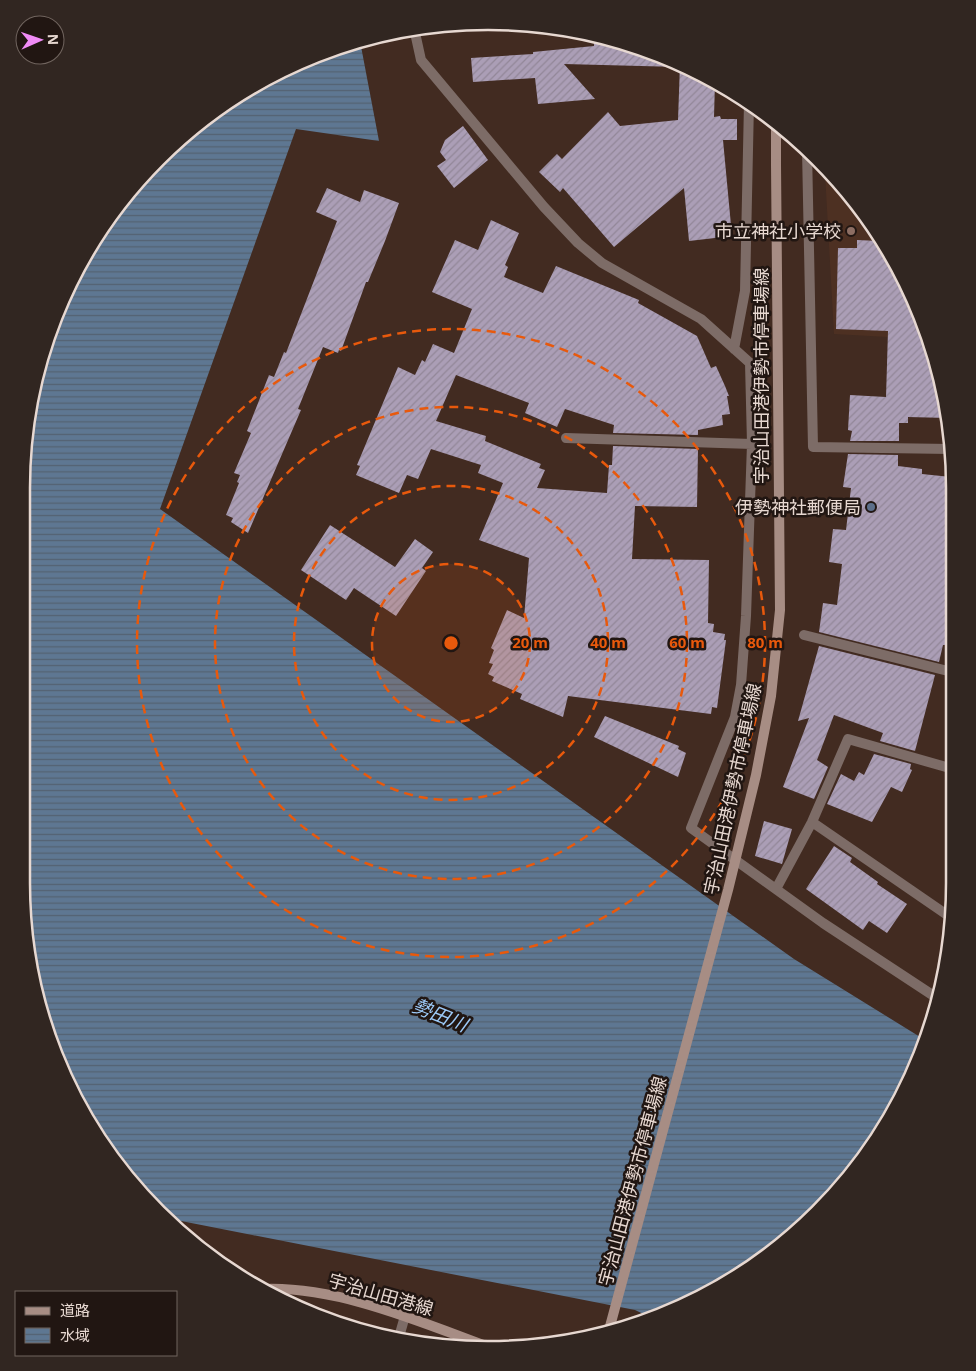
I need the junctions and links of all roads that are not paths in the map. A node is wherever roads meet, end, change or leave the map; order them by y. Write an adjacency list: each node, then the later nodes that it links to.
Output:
1 (416, 36): 5 (street)
2 (749, 112): 5 (street)
3 (776, 132): 18 (main road, 宇治山田港伊勢市停車場線, bridge)
4 (807, 160): 8 (street)
5 (734, 349): 7 (street)
6 (566, 438): 7 (street)
7 (752, 444): 13 (street)
8 (944, 449)
9 (804, 635): 10 (street)
10 (946, 670)
11 (946, 767): 12 (street)
12 (812, 822): 13 (street); 14 (street)
13 (776, 889): 15 (street)
14 (945, 913)
15 (932, 995)
16 (283, 1293): 17 (main road, 宇治山田港線)
17 (405, 1316): 19 (street); 20 (main road, 宇治山田港線)
18 (611, 1324)
19 (401, 1332)
20 (471, 1340)

